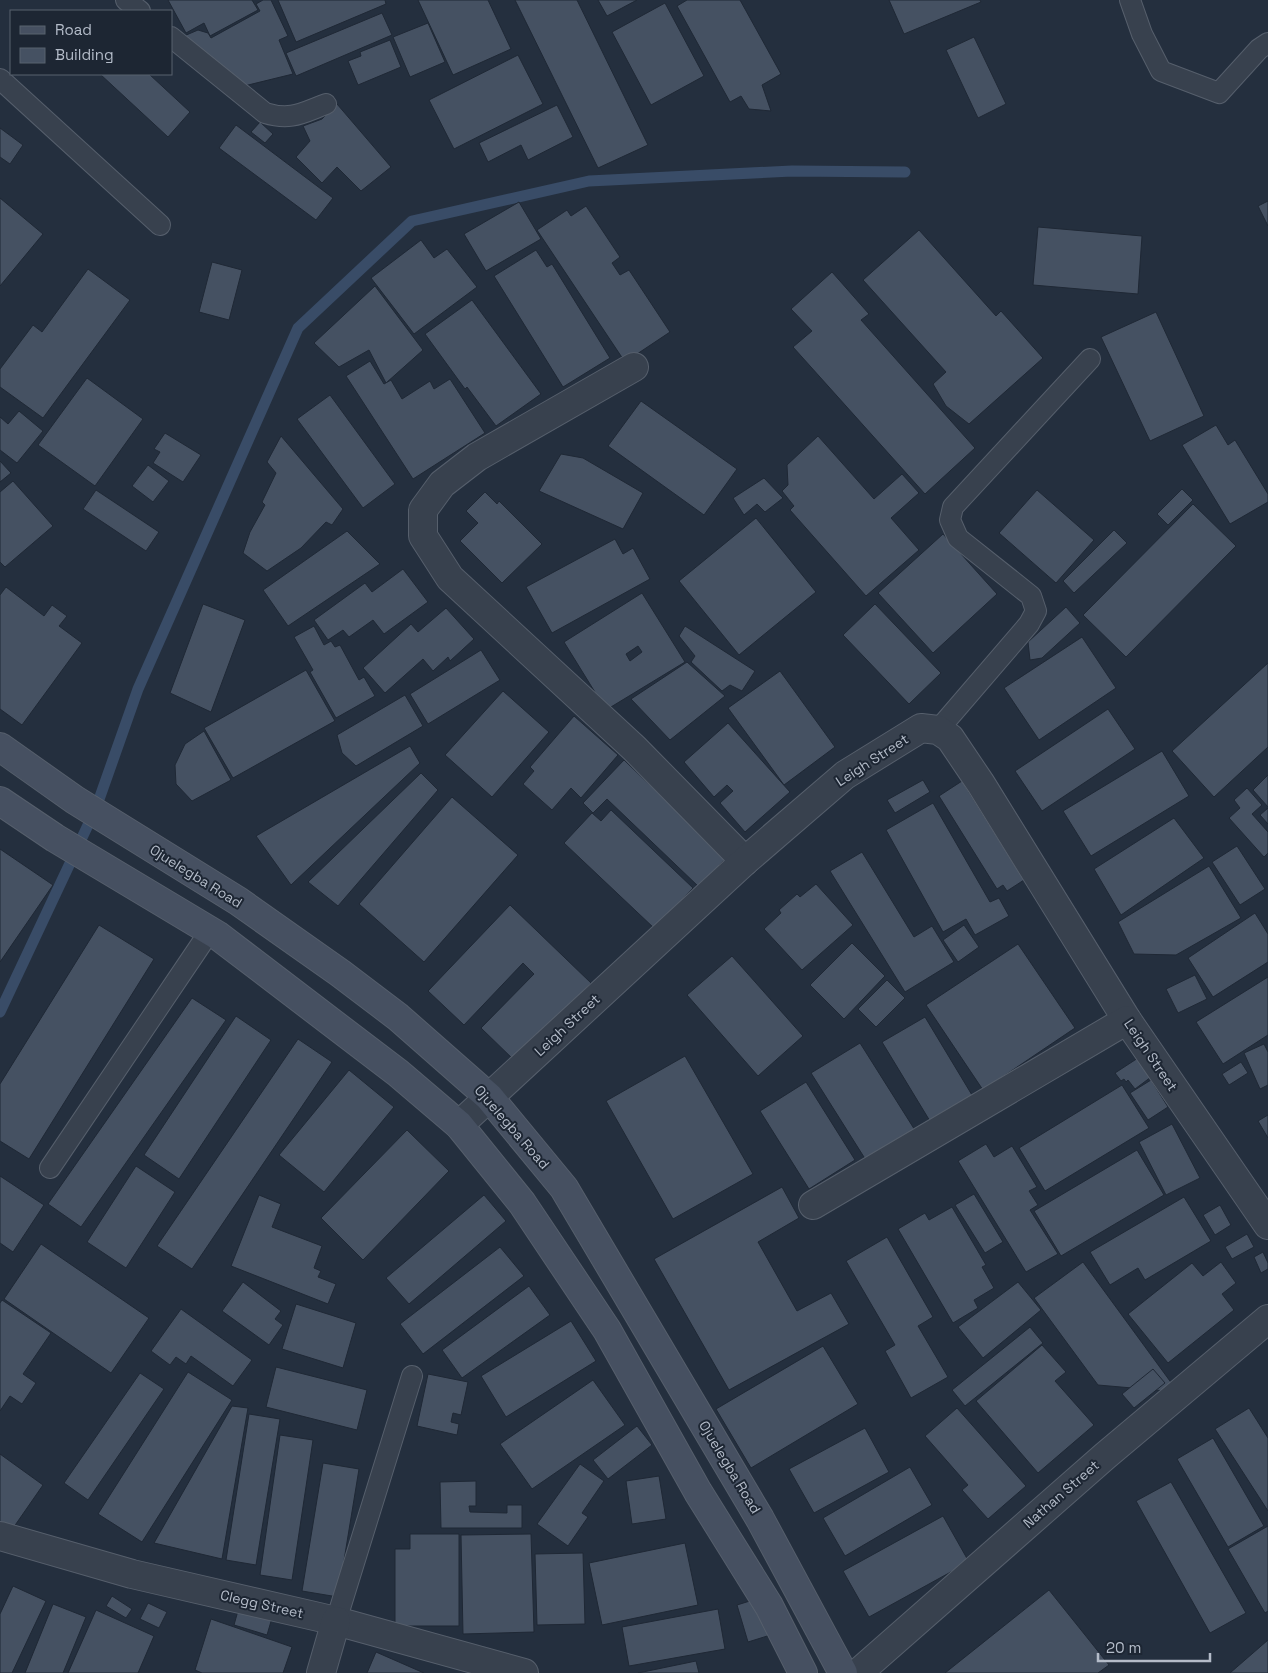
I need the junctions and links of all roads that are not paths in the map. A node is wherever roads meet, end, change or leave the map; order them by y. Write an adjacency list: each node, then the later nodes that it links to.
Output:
1 (126, 0): 3 (lane)
2 (1130, 0): 5 (lane)
3 (139, 10)
4 (172, 38): 7 (lane)
5 (1268, 44)
6 (0, 79): 8 (lane)
7 (326, 104)
8 (160, 226)
9 (1090, 359): 11 (lane)
10 (634, 367): 14 (street)
11 (938, 730): 14 (street, Leigh Street); 16 (street, Leigh Street)
12 (0, 747): 17 (main road, Ojuelegba Road)
13 (0, 801): 15 (main road)
14 (746, 861): 17 (street, Leigh Street)
15 (210, 931): 18 (main road); 19 (lane)
16 (1127, 1020): 20 (street); 21 (street, Leigh Street)
17 (489, 1097): 18 (street, Leigh Street); 29 (main road, Ojuelegba Road)
18 (459, 1125): 28 (main road)
19 (50, 1168)
20 (812, 1205)
21 (1268, 1225)
22 (1268, 1319): 30 (street, Nathan Street)
23 (412, 1376): 25 (lane)
24 (0, 1536): 25 (street, Clegg Street)
25 (336, 1621): 26 (street); 27 (street, Clegg Street)
26 (321, 1673)
27 (524, 1673)
28 (803, 1673)
29 (843, 1673)
30 (858, 1673)

